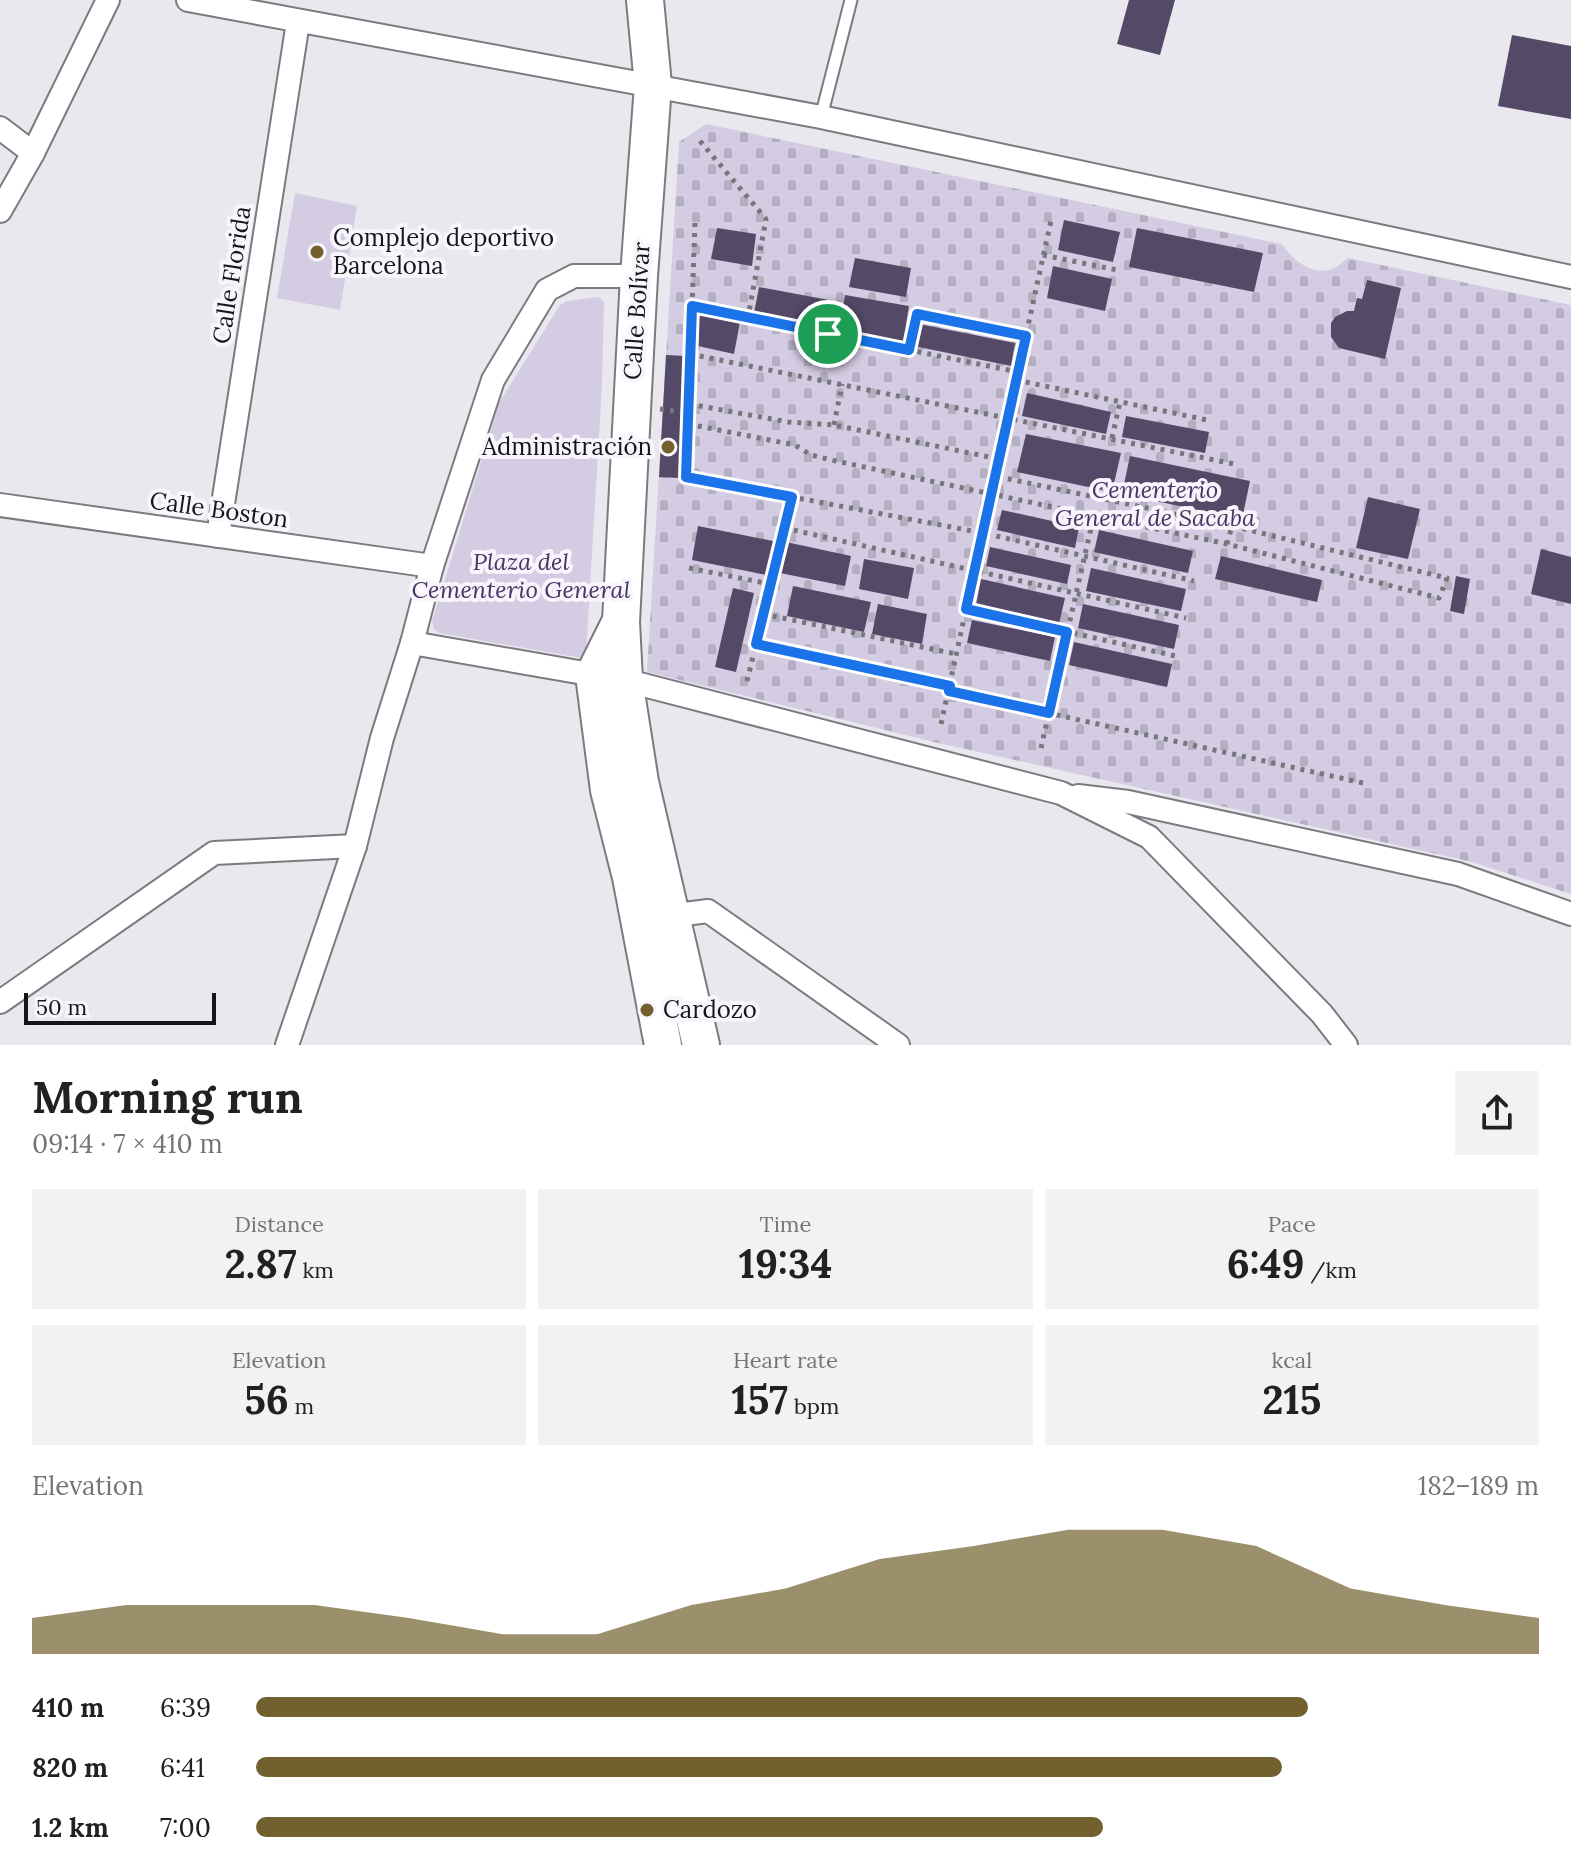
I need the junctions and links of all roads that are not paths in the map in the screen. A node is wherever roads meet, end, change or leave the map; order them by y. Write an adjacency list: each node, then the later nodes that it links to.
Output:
1 (108, 0): 9 (street)
2 (188, 0): 5 (street)
3 (645, 0): 6 (main road, Calle Bolívar)
4 (851, 0): 7 (lane)
5 (298, 22): 6 (street); 14 (street, Calle Florida)
6 (653, 85): 7 (street); 11 (main road, Calle Bolívar)
7 (821, 117): 12 (street)
8 (0, 128): 9 (street)
9 (33, 153): 10 (street)
10 (0, 211)
11 (639, 276): 15 (street); 17 (main road, Calle Bolívar)
12 (1571, 277)
13 (0, 505): 14 (street, Calle Boston)
14 (218, 536): 15 (street, Calle Boston)
15 (432, 566): 16 (street)
16 (412, 643): 17 (street); 19 (street)
17 (609, 678): 18 (street); 21 (main road); 24 (main road)
18 (1061, 793): 20 (street); 27 (street)
19 (355, 846): 22 (street); 23 (street)
20 (1571, 914)
21 (669, 916): 25 (main road); 26 (street)
22 (0, 1002)
23 (287, 1045)
24 (663, 1045)
25 (701, 1045)
26 (898, 1045)
27 (1346, 1045)

